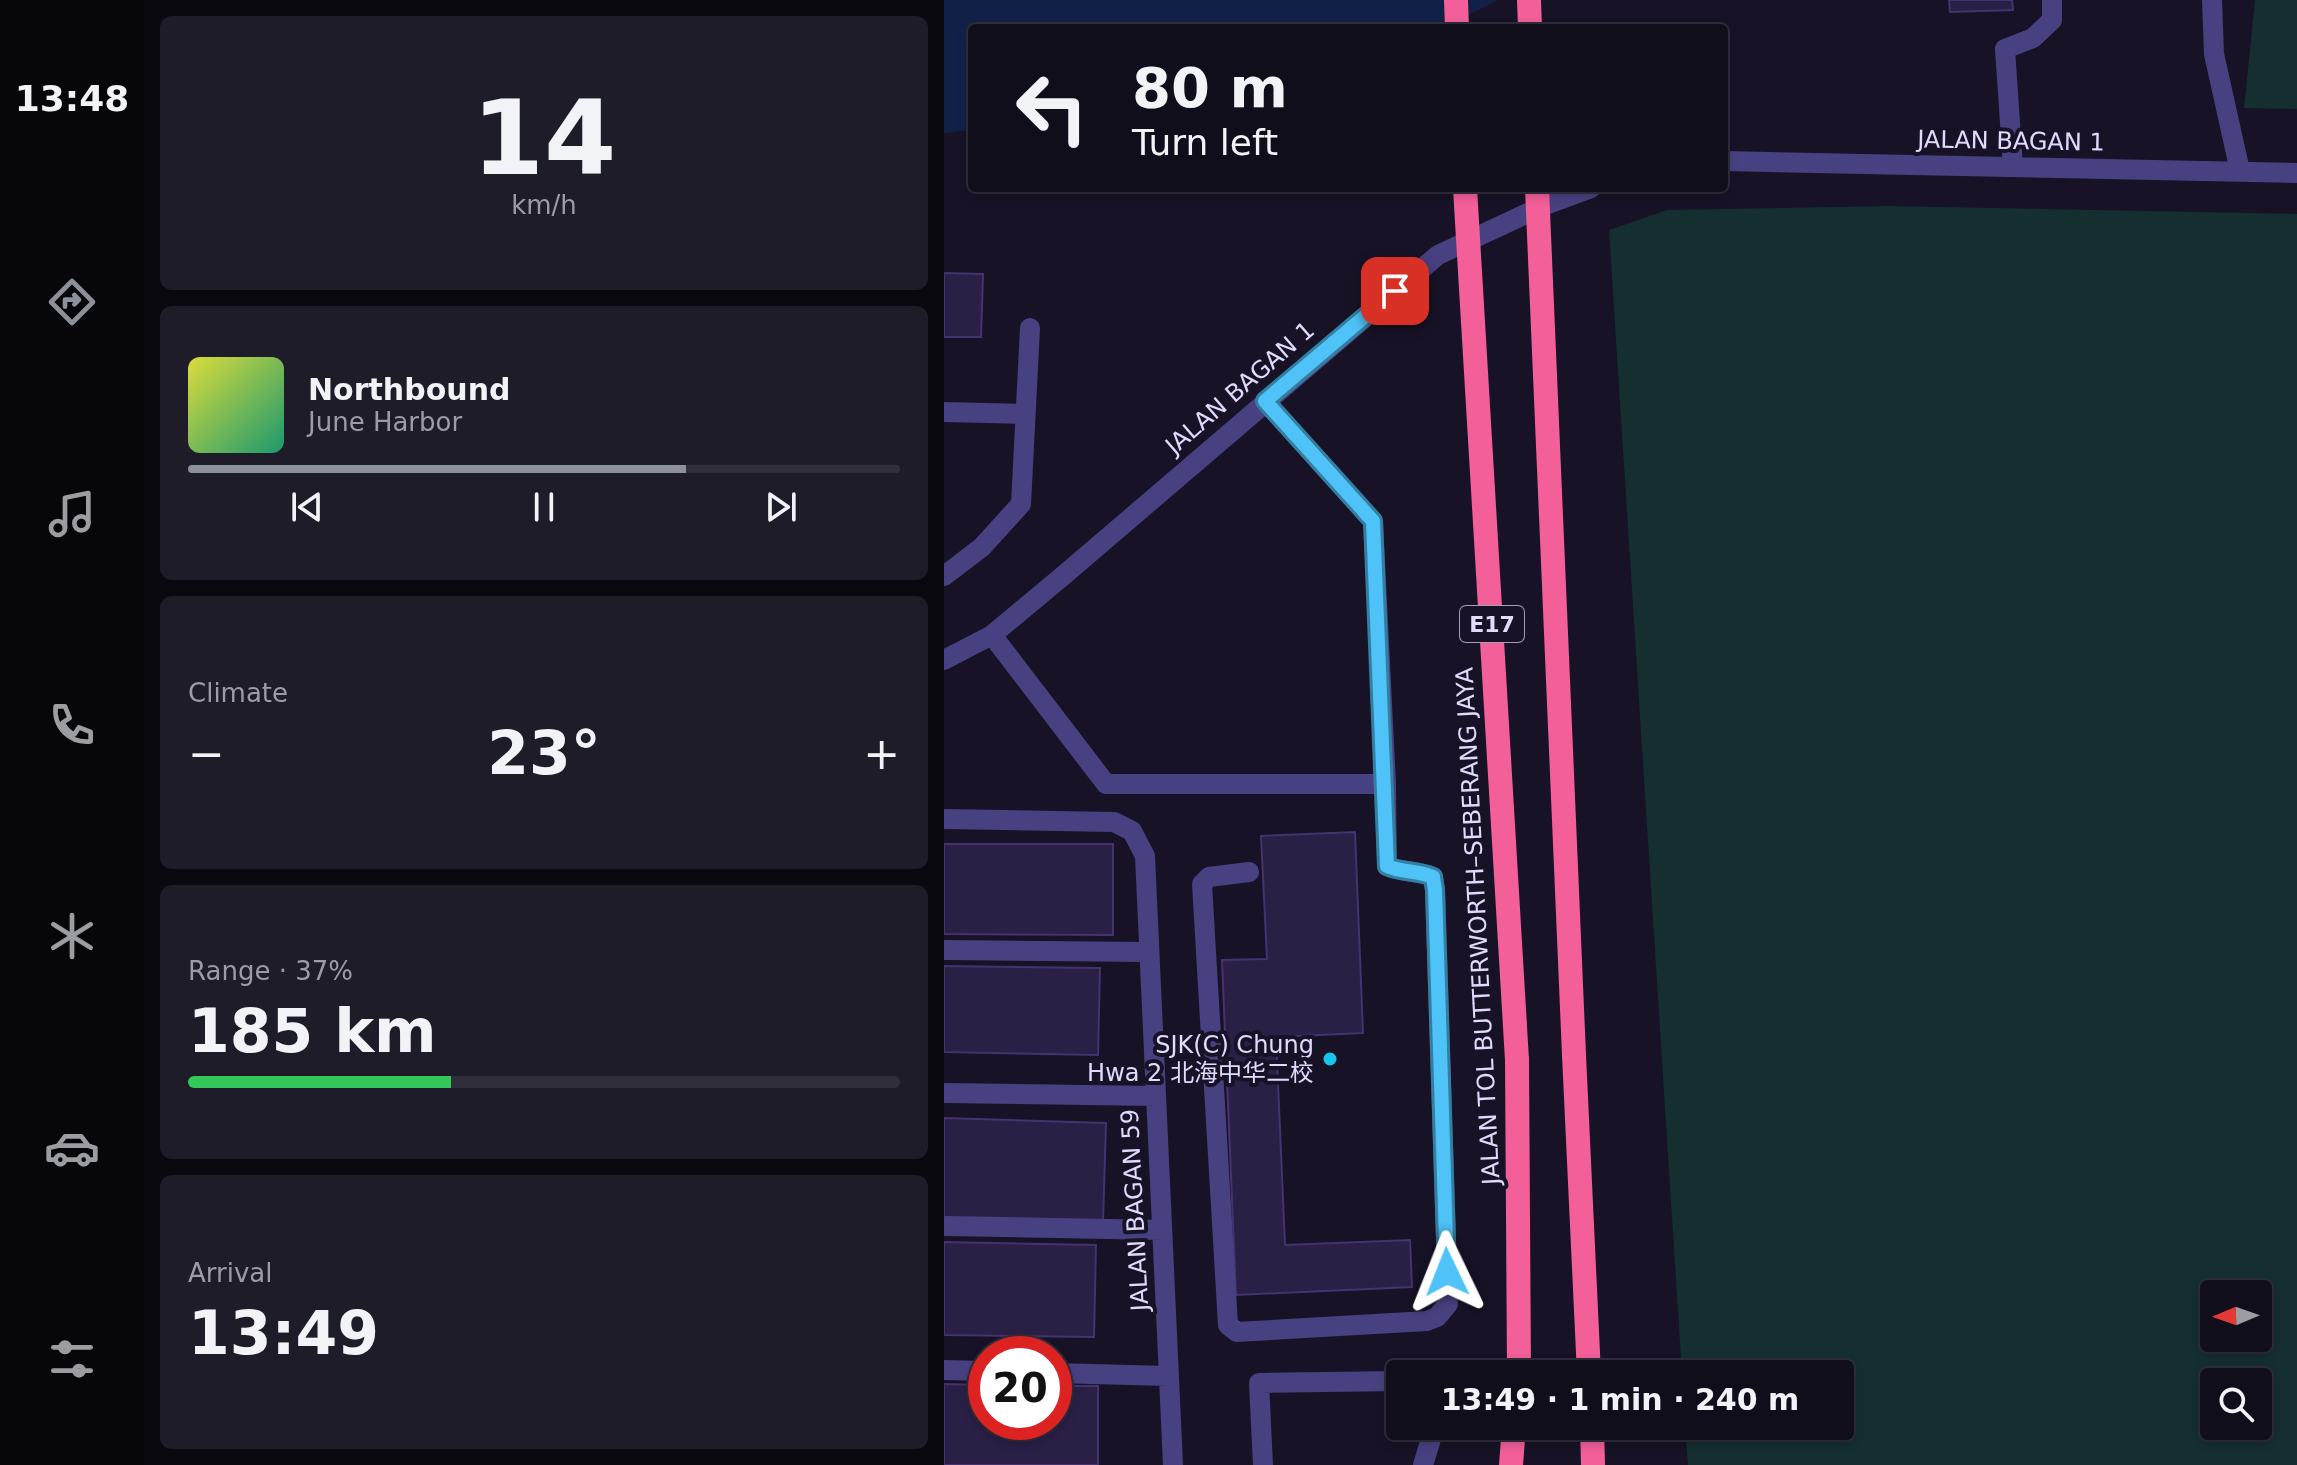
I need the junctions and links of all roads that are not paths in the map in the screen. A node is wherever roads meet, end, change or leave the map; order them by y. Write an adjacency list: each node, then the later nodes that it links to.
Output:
1 (1456, 0): 5 (highway)
2 (1529, 0): 6 (highway)
3 (2052, 0): 8 (street)
4 (2212, 0): 9 (street)
5 (1457, 24)
6 (1530, 24)
7 (1728, 161): 8 (street, JALAN BAGAN 1)
8 (2013, 167): 9 (street, JALAN BAGAN 1)
9 (2240, 171): 10 (street, JALAN BAGAN 1)
10 (2297, 173)
11 (1465, 192): 30 (highway, JALAN TOL BUTTERWORTH–SEBERANG JAYA / E17, bridge)
12 (1537, 192): 31 (highway, E17, bridge)
13 (1580, 192): 15 (street, JALAN BAGAN 1)
14 (1030, 328): 17 (street)
15 (1265, 401): 19 (street, JALAN BAGAN 1); 21 (street)
16 (944, 412): 17 (street)
17 (1025, 414): 18 (street)
18 (944, 576)
19 (992, 635): 20 (street, JALAN BAGAN 1); 21 (street)
20 (944, 660)
21 (1386, 784): 23 (street)
22 (944, 819): 25 (street, JALAN BAGAN 59)
23 (1249, 872)
24 (944, 950): 25 (street)
25 (1149, 952): 27 (street, JALAN BAGAN 59)
26 (944, 1093): 27 (street)
27 (1155, 1096): 29 (street, JALAN BAGAN 59)
28 (944, 1226): 29 (street)
29 (1162, 1230): 35 (street, JALAN BAGAN 59)
30 (1519, 1360)
31 (1588, 1360)
32 (944, 1370): 33 (street)
33 (968, 1371)
34 (1072, 1373): 35 (street)
35 (1168, 1376): 40 (street, JALAN BAGAN 59)
36 (1386, 1381): 41 (street)
37 (1431, 1440): 42 (street)
38 (1513, 1440): 43 (highway)
39 (1592, 1440): 44 (highway)
40 (1173, 1465)
41 (1263, 1465)
42 (1423, 1465)
43 (1511, 1465)
44 (1593, 1465)

